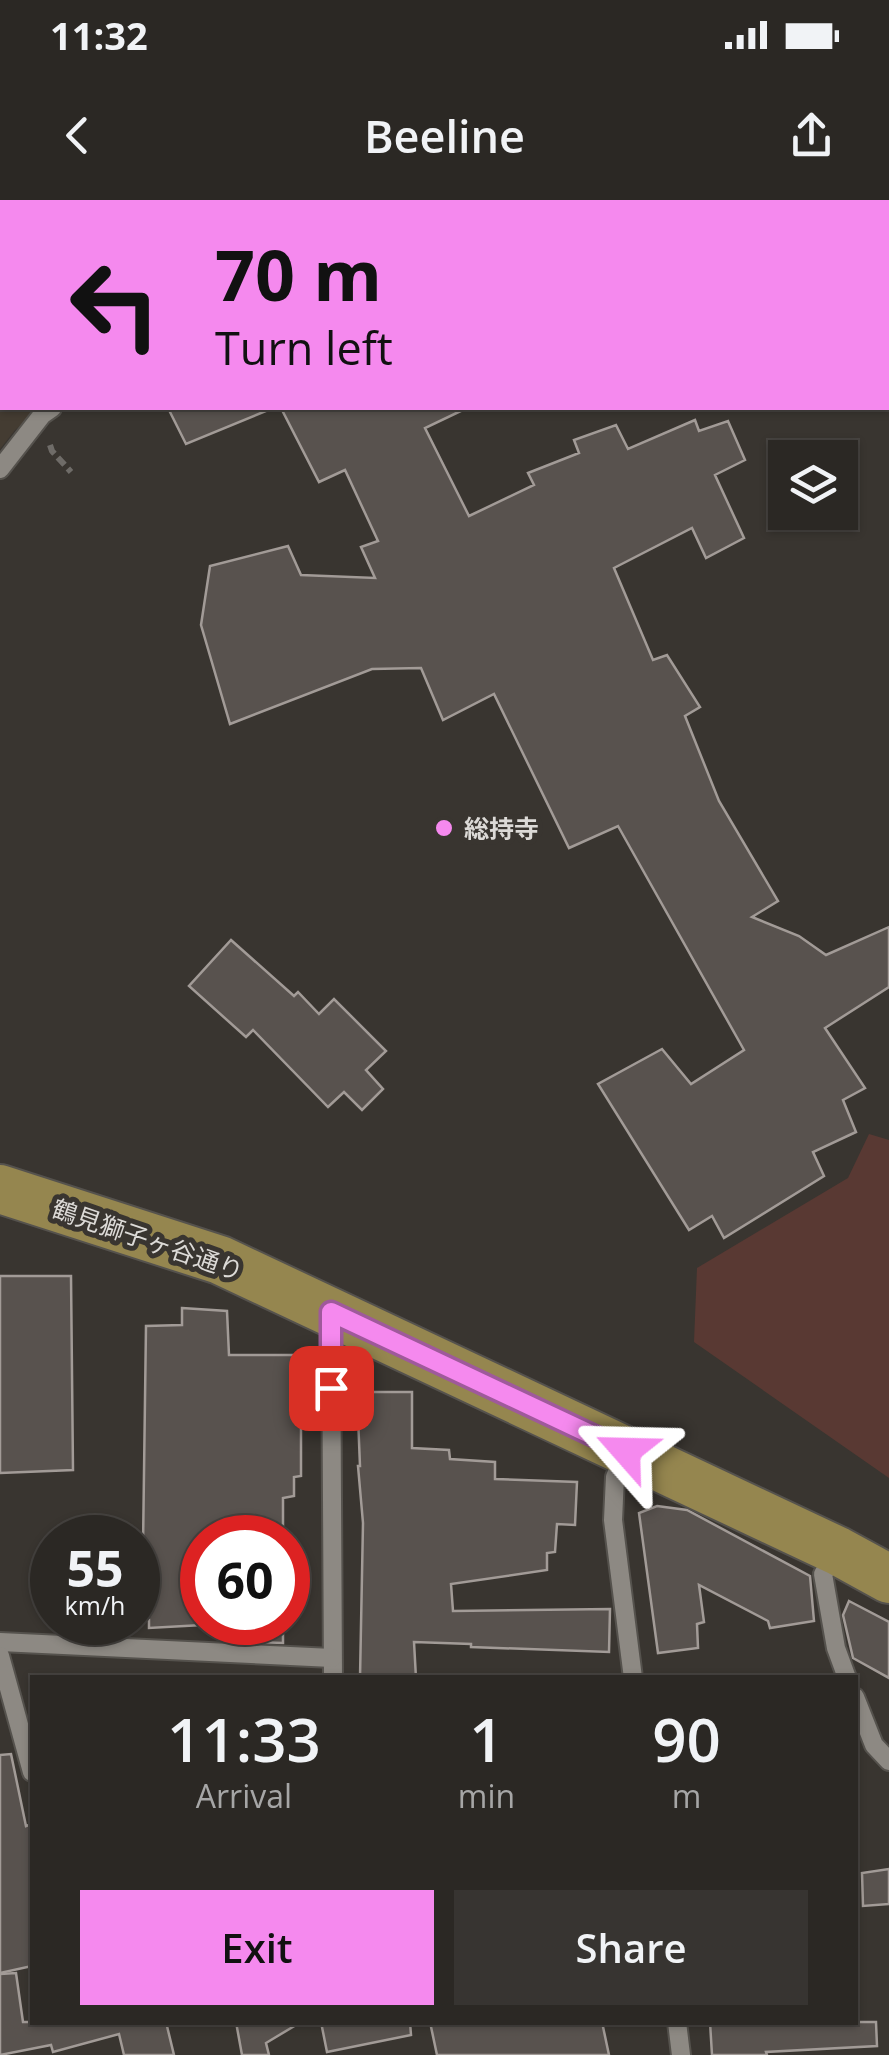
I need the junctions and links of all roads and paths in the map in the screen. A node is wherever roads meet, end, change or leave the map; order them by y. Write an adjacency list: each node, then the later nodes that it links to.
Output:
1 (49, 410): 2 (street)
2 (0, 470)
3 (0, 1189): 4 (main road, 鶴見獅子ヶ谷通り)
4 (331, 1312): 5 (main road, 鶴見獅子ヶ谷通り); 10 (street)
5 (626, 1451): 6 (main road, 鶴見獅子ヶ谷通り); 12 (street)
6 (838, 1551): 7 (main road, 鶴見獅子ヶ谷通り); 13 (street)
7 (889, 1578)
8 (0, 1642): 10 (street)
9 (0, 1656): 16 (street)
10 (332, 1658): 11 (street)
11 (333, 1675)
12 (633, 1675)
13 (846, 1675)
14 (858, 1705): 15 (street)
15 (889, 1761)
16 (30, 1765)
17 (677, 2025): 18 (street)
18 (682, 2055)

